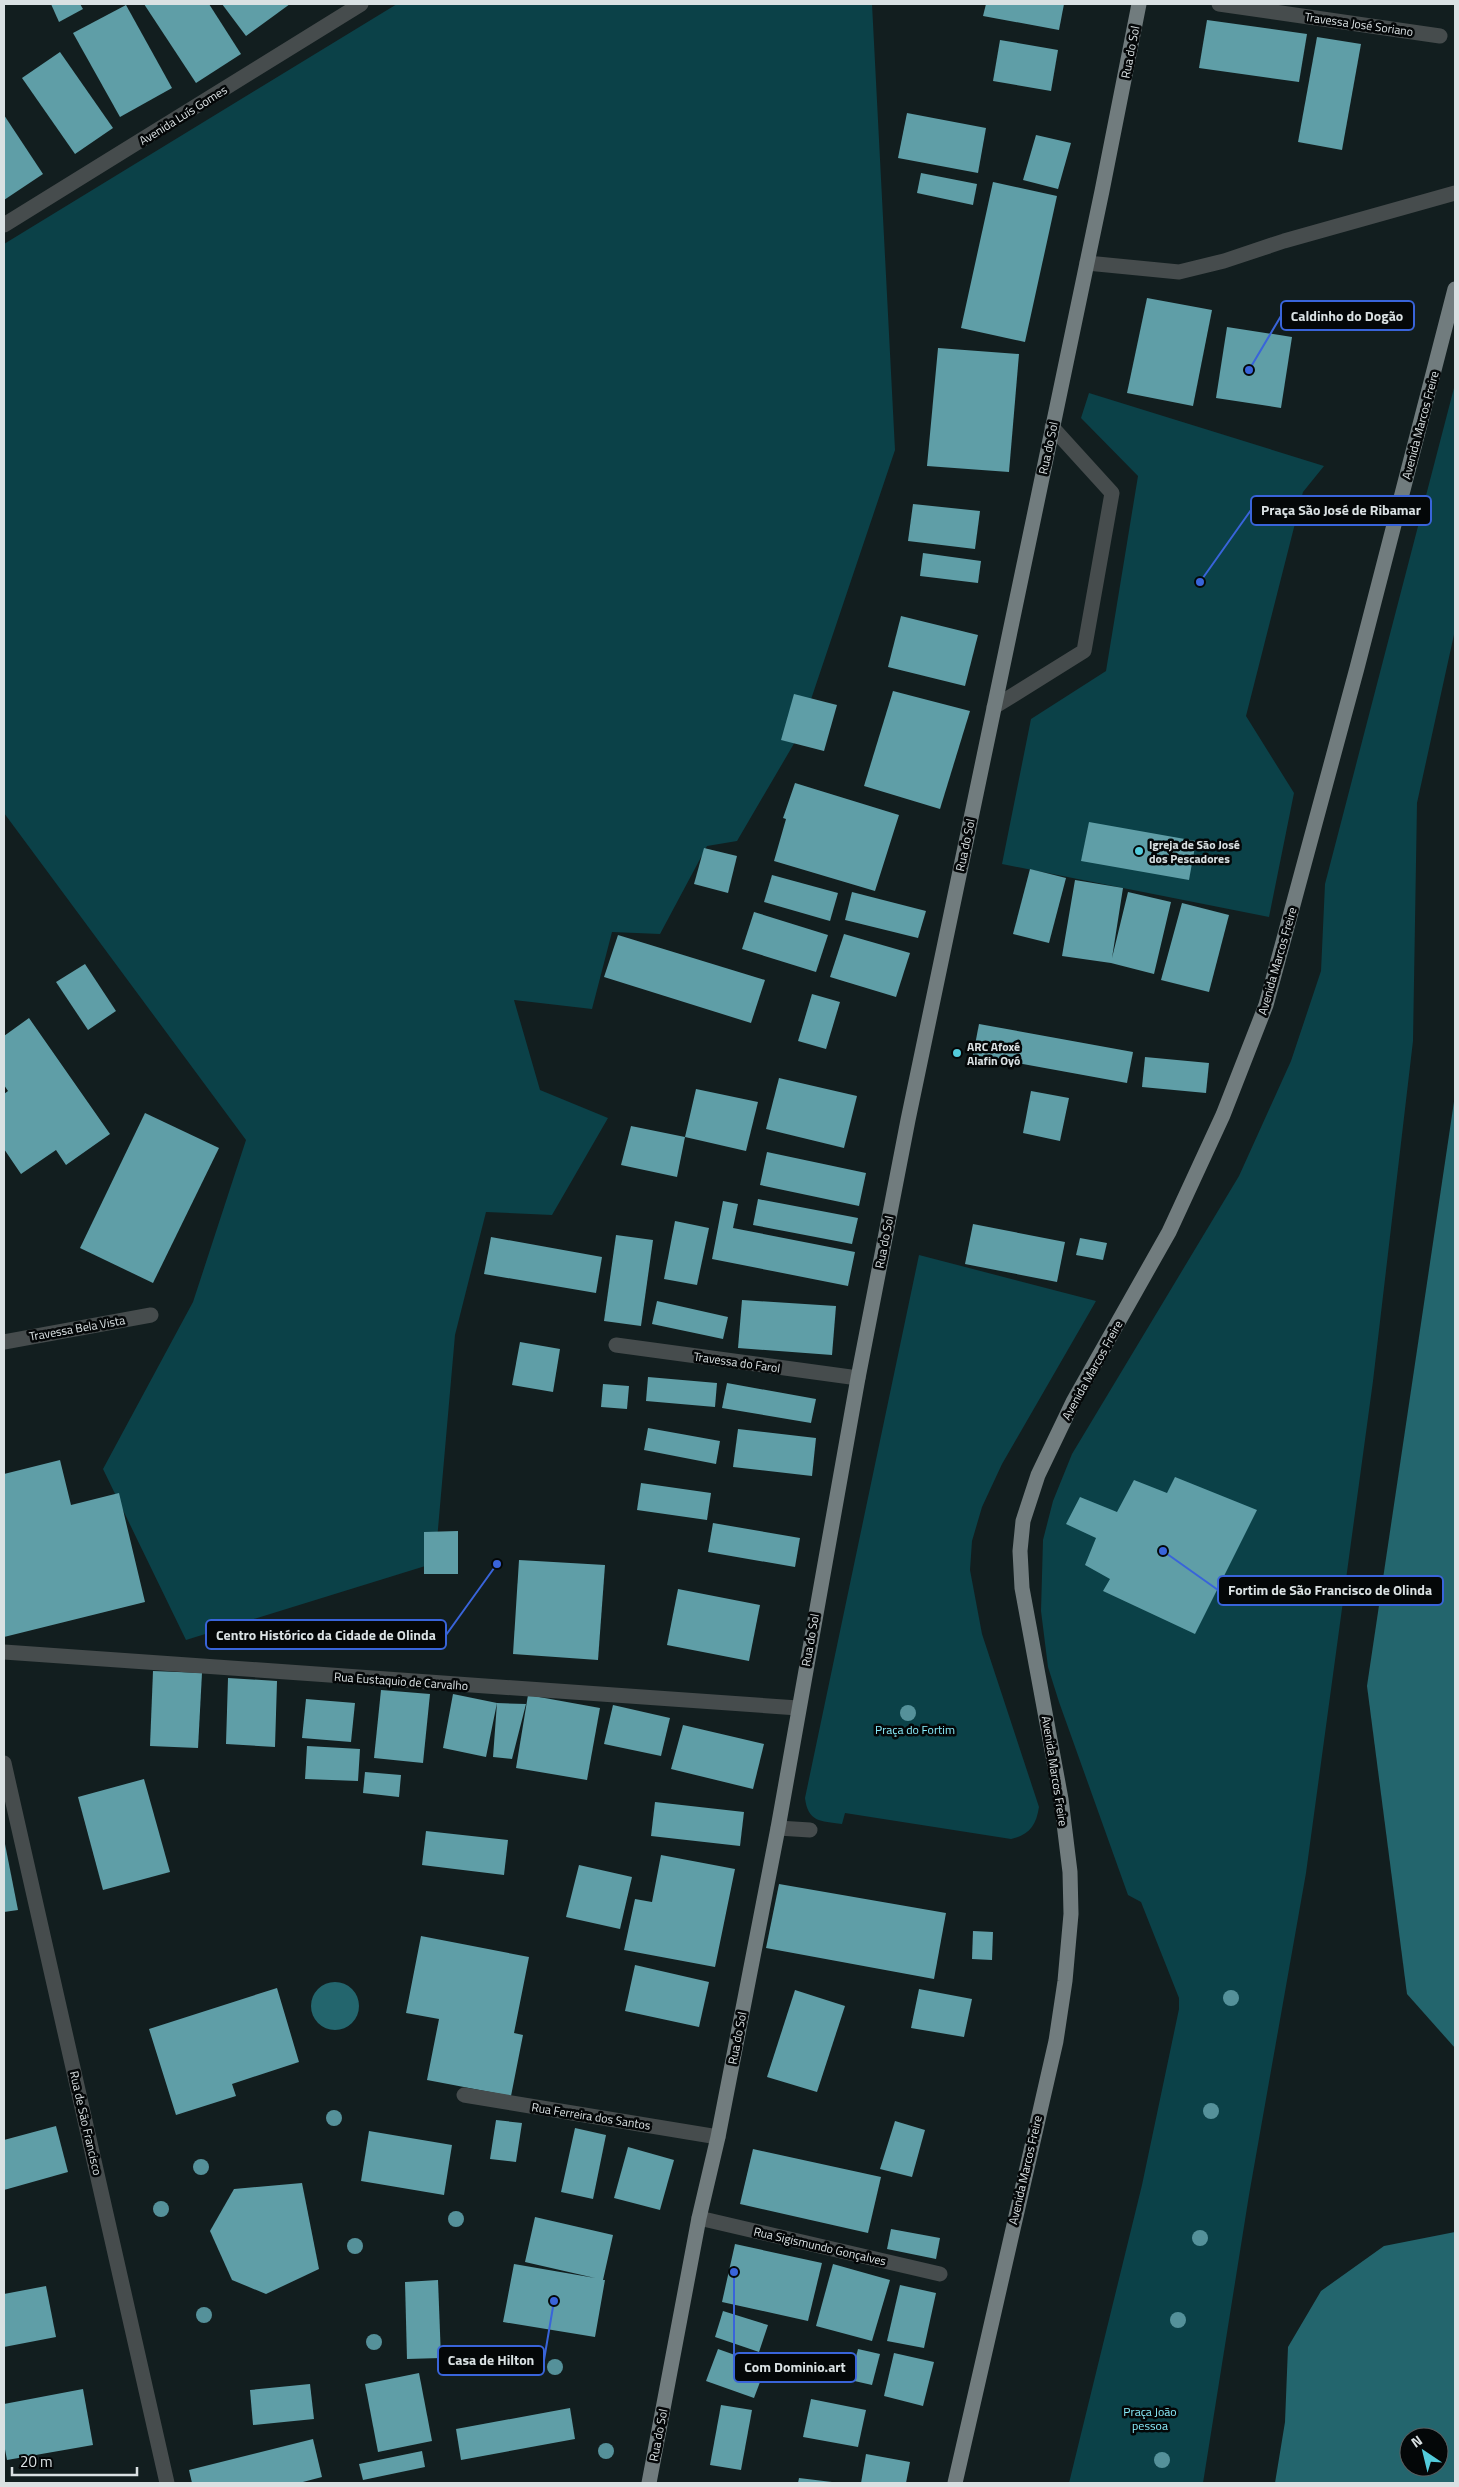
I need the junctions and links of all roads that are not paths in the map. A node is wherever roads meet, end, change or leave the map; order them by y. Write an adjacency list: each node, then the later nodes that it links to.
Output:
1 (361, 4): 6 (street, Avenida Luís Gomes)
2 (1139, 4): 7 (main road, Rua do Sol)
3 (1219, 4): 4 (street, Travessa José Soriano)
4 (1440, 36)
5 (1455, 193): 7 (street)
6 (4, 225)
7 (1087, 263): 9 (main road, Rua do Sol)
8 (1455, 289): 26 (main road, Avenida Marcos Freire)
9 (1052, 427): 10 (main road, Rua do Sol); 10 (street)
10 (994, 707): 14 (main road, Rua do Sol)
11 (151, 1315): 12 (street, Travessa Bela Vista)
12 (4, 1342)
13 (616, 1345): 14 (street, Travessa do Farol)
14 (858, 1378): 16 (main road, Rua do Sol)
15 (4, 1652): 16 (street, Rua Eustaquio de Carvalho)
16 (798, 1708): 18 (main road, Rua do Sol)
17 (4, 1763): 24 (street, Rua de São Francisco)
18 (778, 1828): 19 (street); 21 (main road, Rua do Sol)
19 (810, 1830)
20 (464, 2094): 21 (street, Rua Ferreira dos Santos)
21 (718, 2137): 22 (main road, Rua do Sol)
22 (699, 2218): 23 (street, Rua Sigismundo Gonçalves); 25 (main road, Rua do Sol)
23 (940, 2274)
24 (167, 2483)
25 (649, 2483)
26 (955, 2483)

